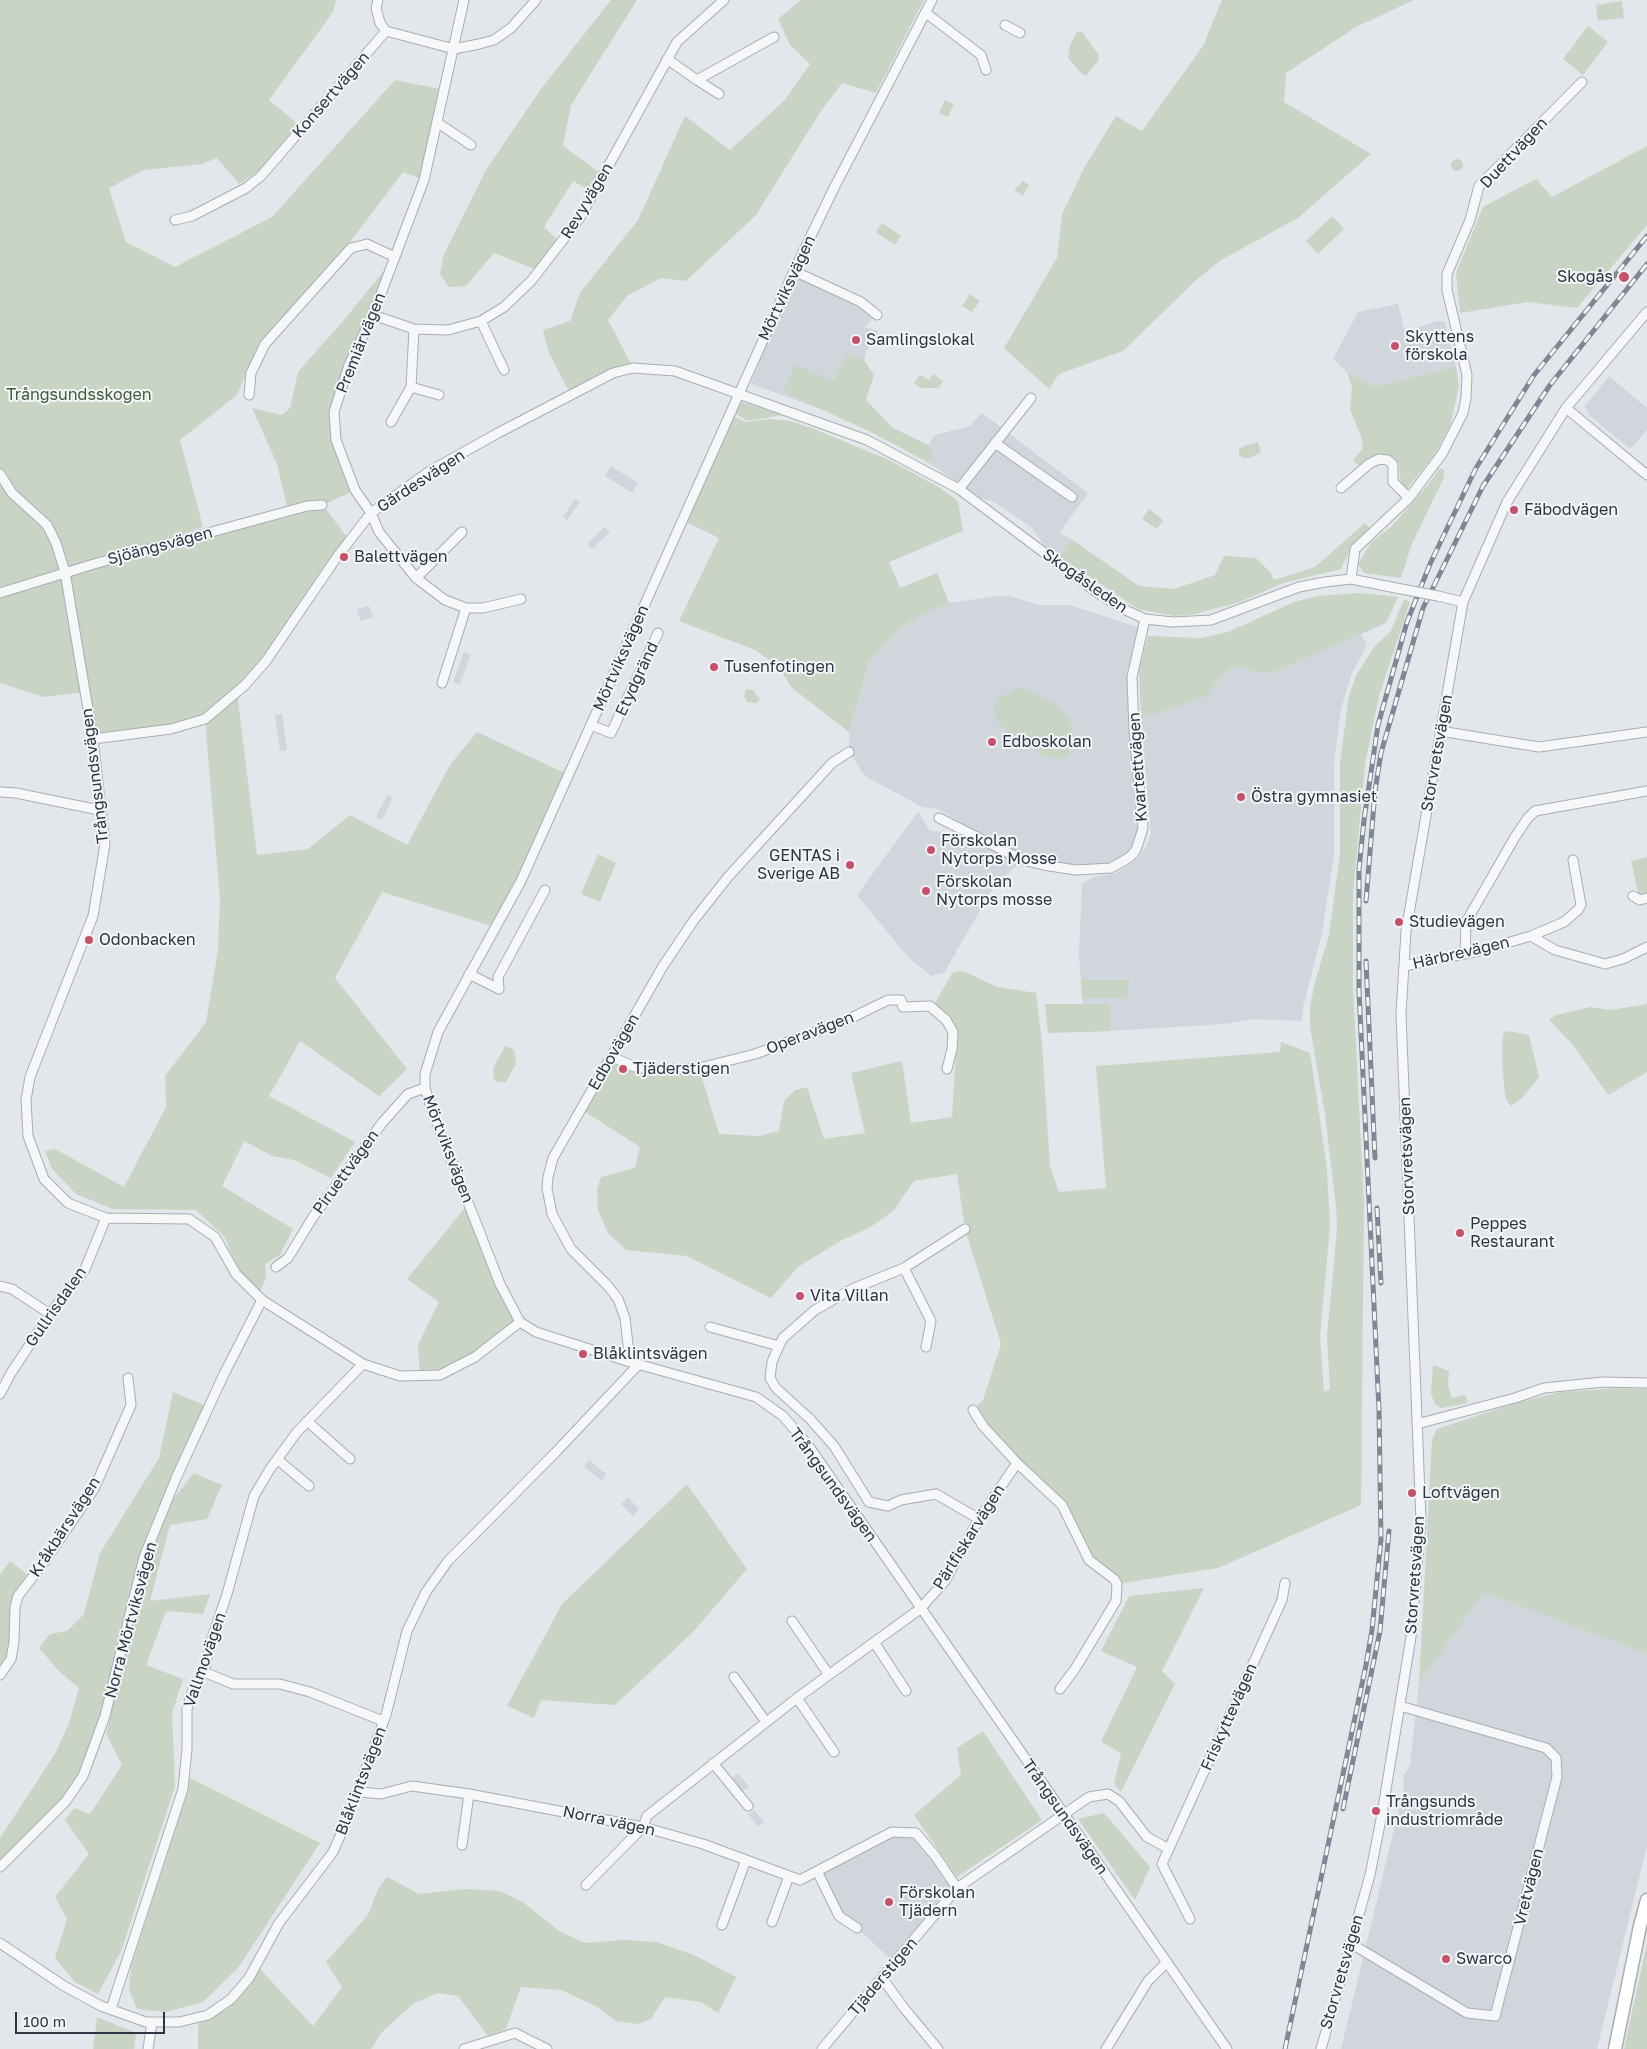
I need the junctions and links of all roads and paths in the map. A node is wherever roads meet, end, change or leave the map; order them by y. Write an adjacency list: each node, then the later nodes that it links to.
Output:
1 (378, 0): 8 (street)
2 (464, 0): 11 (street)
3 (536, 0): 11 (street)
4 (724, 0): 12 (street, Revyvägen)
5 (932, 0): 6 (street, Mörtviksvägen)
6 (926, 13): 13 (street); 21 (street, Mörtviksvägen)
7 (1005, 25): 9 (street)
8 (386, 31): 11 (street); 19 (street, Konsertvägen)
9 (1020, 33)
10 (774, 37): 14 (street)
11 (454, 48): 17 (street, Premiärvägen)
12 (667, 59): 14 (street); 25 (street, Revyvägen)
13 (986, 70)
14 (697, 80): 16 (street)
15 (1582, 82): 41 (street, Duettvägen)
16 (720, 94)
17 (438, 123): 18 (street); 20 (street, Premiärvägen)
18 (472, 144)
19 (175, 220)
20 (395, 257): 23 (street, Premiärvägen); 30 (street)
21 (794, 271): 24 (street); 29 (street, Mörtviksvägen)
22 (1647, 312): 33 (street, Storvretsvägen)
23 (373, 315): 26 (street, Revyvägen); 43 (street, Premiärvägen)
24 (877, 315)
25 (480, 321): 26 (street, Revyvägen); 27 (street)
26 (414, 329): 28 (street)
27 (504, 370)
28 (411, 387): 31 (street); 34 (street)
29 (738, 392): 39 (street, Skogåsleden); 43 (street, Gärdesvägen); 55 (street, Mörtviksvägen)
30 (249, 394)
31 (439, 395)
32 (1031, 398): 35 (street)
33 (1566, 408): 37 (street); 50 (street, Storvretsvägen)
34 (392, 422)
35 (995, 443): 39 (street); 40 (street)
36 (0, 474): 45 (street, Trångsundsvägen)
37 (1647, 475)
38 (1341, 488): 41 (street)
39 (959, 489): 52 (street, Skogåsleden)
40 (1072, 497)
41 (1409, 498): 47 (street, Duettvägen)
42 (322, 505): 45 (street, Sjöängsvägen)
43 (371, 513): 46 (street); 58 (street, Gärdesvägen)
44 (462, 532): 46 (street)
45 (65, 572): 48 (street, Sjöängsvägen); 58 (street, Trångsundsvägen)
46 (416, 578): 51 (street)
47 (1350, 579): 50 (street, Skogåsleden, bridge); 52 (street, Skogåsleden)
48 (0, 593)
49 (521, 599): 51 (street)
50 (1462, 602): 56 (street, Storvretsvägen)
51 (466, 608): 54 (street)
52 (1145, 620): 63 (street, Kvartettvägen)
53 (658, 633): 55 (street, Etydgränd)
54 (442, 683)
55 (591, 725): 72 (street, Mörtviksvägen)
56 (1440, 731): 57 (street); 71 (street, Storvretsvägen)
57 (1647, 732)
58 (93, 739): 62 (street, Trångsundsvägen)
59 (849, 752): 73 (street, Edbovägen)
60 (1647, 791): 70 (street)
61 (0, 792): 62 (street)
62 (99, 810): 76 (street, Trångsundsvägen)
63 (939, 818)
64 (1573, 860): 68 (street, Härbrevägen)
65 (545, 890): 72 (street)
66 (1633, 896): 67 (street)
67 (1647, 898)
68 (1531, 936): 69 (street); 70 (street, Härbrevägen)
69 (1647, 947)
70 (1465, 954): 71 (street, Härbrevägen)
71 (1404, 966): 94 (street, Storvretsvägen)
72 (469, 974): 75 (street, Mörtviksvägen)
73 (612, 1056): 74 (street, Operavägen); 87 (street, Edbovägen)
74 (946, 1069)
75 (425, 1088): 78 (street, Piruettvägen); 83 (street, Mörtviksvägen)
76 (106, 1218): 81 (street, Trångsundsvägen); 82 (street, Gullrisdalen)
77 (965, 1229): 79 (street)
78 (276, 1268)
79 (904, 1268): 85 (street); 86 (street)
80 (0, 1286): 82 (street)
81 (262, 1300): 88 (street, Trångsundsvägen); 124 (street, Norra Mörtviksvägen)
82 (50, 1314): 91 (street, Gullrisdalen)
83 (520, 1322): 87 (street, Trångsundsvägen); 88 (street, Trångsundsvägen)
84 (710, 1327): 85 (street)
85 (779, 1346): 99 (street)
86 (926, 1347)
87 (634, 1363): 101 (street, Trångsundsvägen); 112 (street, Blåklintsvägen)
88 (363, 1364): 93 (street, Vallmovägen)
89 (128, 1378): 105 (street, Kråkbärsvägen)
90 (1647, 1383): 94 (street)
91 (0, 1394)
92 (973, 1410): 97 (street)
93 (307, 1421): 95 (street, Vallmovägen); 96 (street)
94 (1417, 1424): 111 (street, Storvretsvägen)
95 (277, 1459): 98 (street); 104 (street, Vallmovägen)
96 (350, 1459)
97 (1017, 1463): 99 (street, Pärlfiskarvägen); 108 (street)
98 (309, 1486)
99 (979, 1519): 101 (street, Pärlfiskarvägen)
100 (1285, 1583): 122 (street, Friskyttevägen)
101 (920, 1609): 103 (street, Pärlfiskarvägen); 119 (street, Trångsundsvägen)
102 (792, 1621): 106 (street)
103 (874, 1642): 106 (street, Pärlfiskarvägen); 109 (street)
104 (204, 1672): 112 (street); 138 (street, Vallmovägen)
105 (0, 1675)
106 (828, 1675): 110 (street, Pärlfiskarvägen)
107 (734, 1677): 113 (street)
108 (1060, 1689)
109 (906, 1691)
110 (797, 1698): 113 (street, Pärlfiskarvägen); 114 (street)
111 (1400, 1706): 134 (street, Storvretsvägen); 134 (street, Vretvägen)
112 (383, 1722): 116 (street, Blåklintsvägen)
113 (766, 1722): 115 (street, Pärlfiskarvägen)
114 (834, 1752)
115 (713, 1763): 118 (street); 120 (street, Pärlfiskarvägen)
116 (359, 1792): 117 (street, Norra vägen); 139 (street, Blåklintsvägen)
117 (469, 1794): 120 (street, Norra vägen); 121 (street)
118 (748, 1806)
119 (1063, 1814): 122 (street); 128 (street, Tjäderstigen); 136 (street, Trångsundsvägen)
120 (643, 1826): 123 (street, Norra vägen); 127 (street, Pärlfiskarvägen)
121 (462, 1845)
122 (1169, 1849): 130 (street, Friskyttevägen)
123 (746, 1860): 126 (street, Norra vägen); 132 (street)
124 (0, 1867)
125 (816, 1871): 126 (street, Norra vägen); 128 (street, Norra vägen); 133 (street)
126 (789, 1876): 131 (street)
127 (586, 1885)
128 (957, 1888): 137 (street, Tjäderstigen)
129 (1647, 1900): 148 (street)
130 (1190, 1919)
131 (772, 1922)
132 (722, 1925)
133 (857, 1928)
134 (1350, 1942): 147 (street, Storvretsvägen)
135 (0, 1943): 138 (street, Blåklintsvägen)
136 (1167, 1962): 145 (street); 146 (street, Trångsundsvägen)
137 (882, 1978): 143 (street, Tjäderstigen); 144 (street)
138 (111, 2010): 139 (street, Blåklintsvägen)
139 (152, 2022): 140 (street)
140 (148, 2049)
141 (464, 2049): 142 (street)
142 (547, 2049)
143 (822, 2049)
144 (938, 2049)
145 (1106, 2049)
146 (1227, 2049)
147 (1320, 2049)
148 (1615, 2049)

